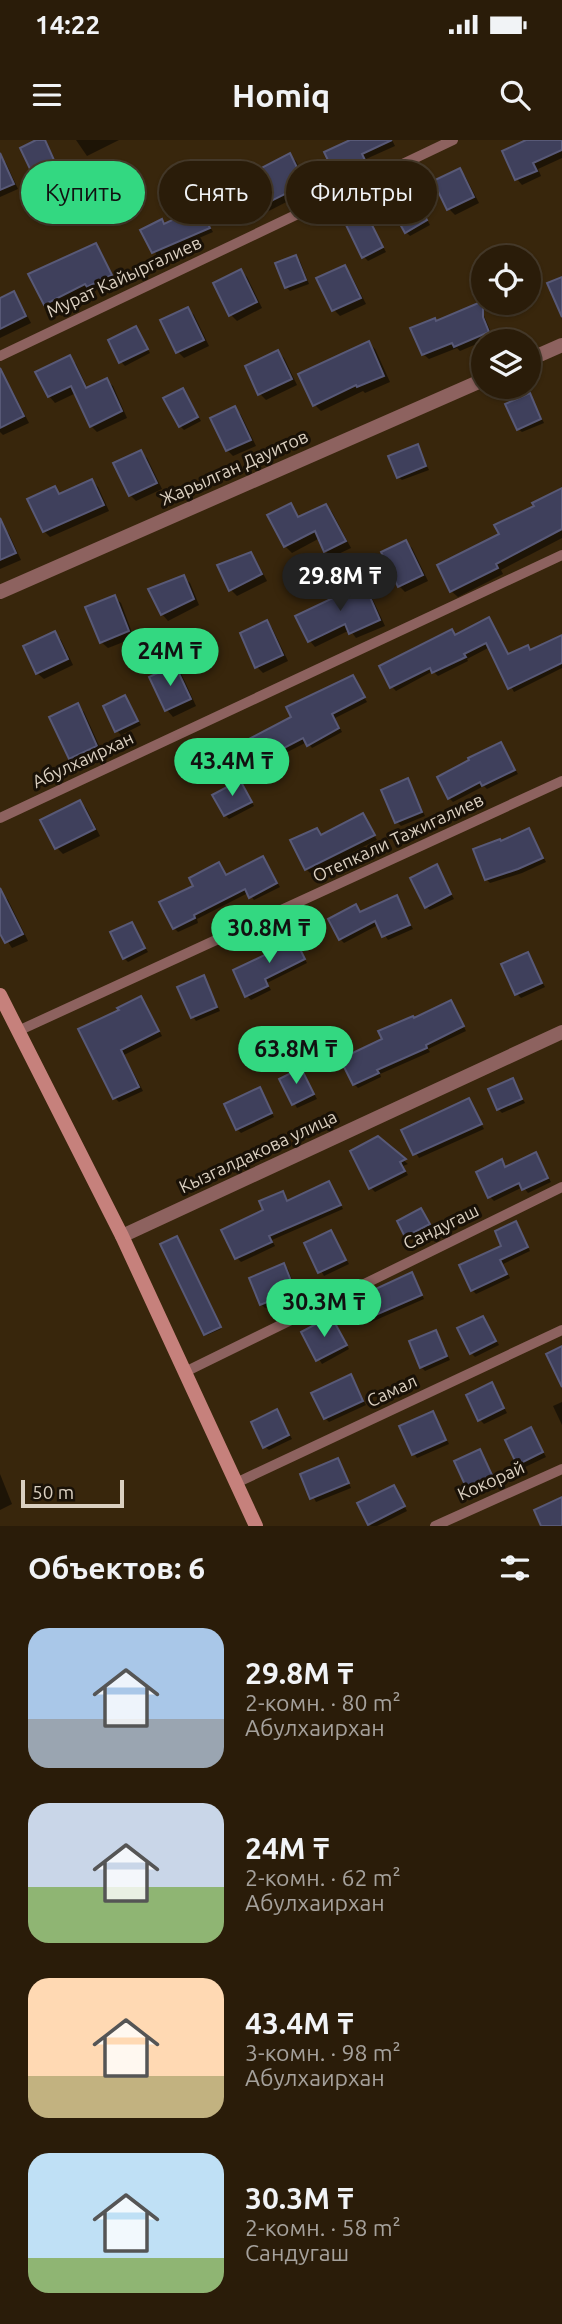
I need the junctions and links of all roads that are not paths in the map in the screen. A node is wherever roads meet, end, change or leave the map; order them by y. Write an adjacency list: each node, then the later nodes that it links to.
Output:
1 (453, 140): 4 (street, Мурат Кайыргалиев)
2 (562, 345): 3 (street)
3 (541, 354)
4 (0, 356)
5 (471, 385): 7 (street, Жарылган Дауитов)
6 (562, 555): 9 (street, Абулхаирхан)
7 (0, 592)
8 (562, 781): 11 (street, Отепкали Тажигалиев)
9 (0, 818)
10 (0, 995): 11 (main road)
11 (18, 1031): 14 (main road)
12 (562, 1032): 14 (street, Кызгалдакова улица)
13 (562, 1187): 16 (street, Сандугаш)
14 (122, 1236): 16 (main road)
15 (562, 1330): 18 (street, Самал)
16 (185, 1372): 18 (main road)
17 (562, 1469): 20 (street, Кокорай)
18 (236, 1483): 19 (main road)
19 (256, 1526)
20 (435, 1526)

